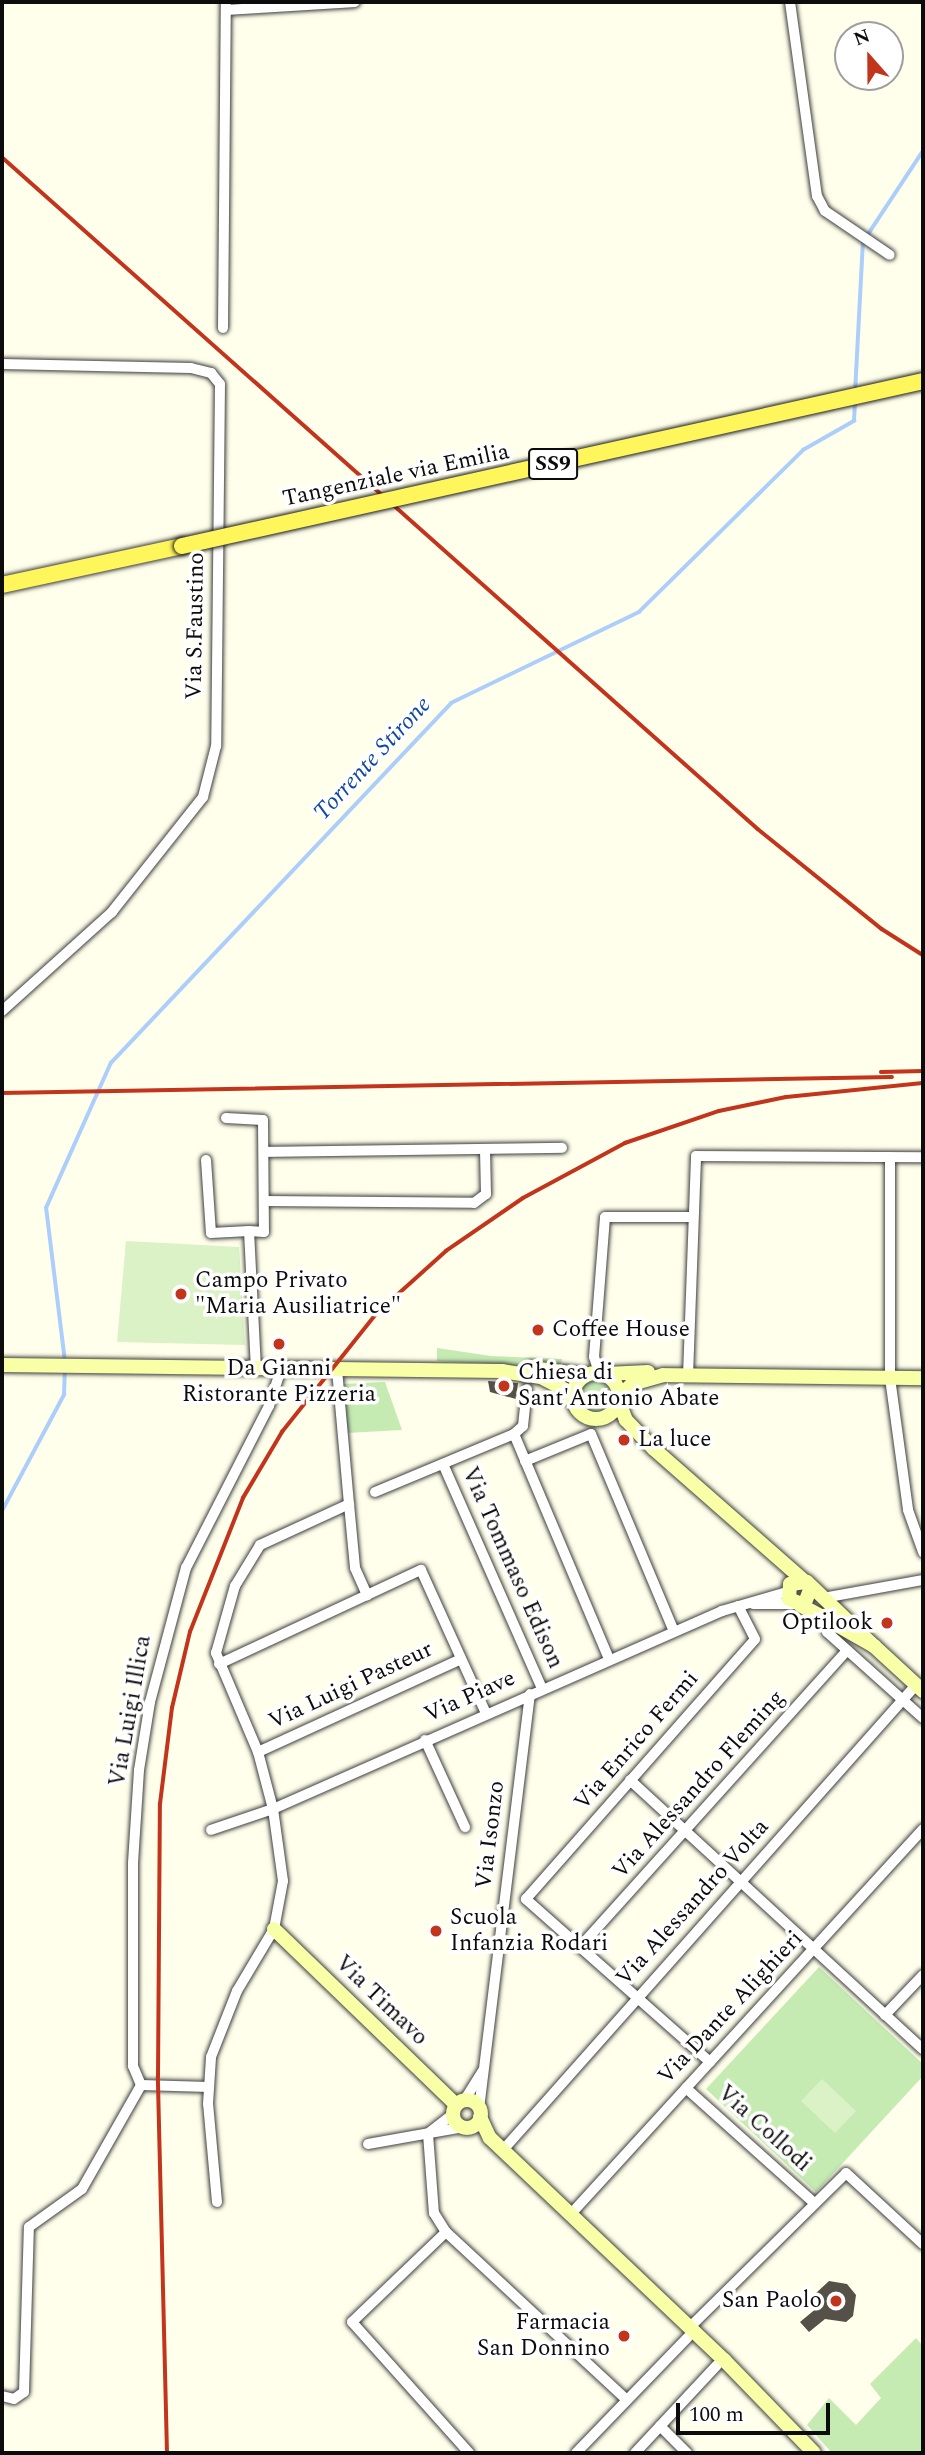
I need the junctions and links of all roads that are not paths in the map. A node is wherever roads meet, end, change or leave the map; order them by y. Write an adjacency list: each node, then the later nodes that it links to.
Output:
1 (355, 2): 3 (street)
2 (790, 2): 4 (street)
3 (227, 6): 5 (street)
4 (890, 255)
5 (223, 328)
6 (2, 363): 9 (street, Via S.Faustino)
7 (923, 381): 8 (main road, Tangenziale via Emilia / SS9, bridge)
8 (2, 585)
9 (2, 1011)
10 (226, 1118): 13 (street)
11 (562, 1147): 12 (street)
12 (485, 1150): 13 (street); 17 (street)
13 (264, 1152): 17 (street)
14 (890, 1157): 15 (street); 18 (street); 28 (street)
15 (923, 1157)
16 (206, 1160): 19 (street)
17 (264, 1201): 19 (street)
18 (692, 1217): 25 (street); 27 (street)
19 (249, 1231): 21 (street)
20 (2, 1365): 21 (main road)
21 (256, 1368): 22 (main road)
22 (281, 1368): 23 (main road); 81 (street, Via Luigi Illica)
23 (337, 1369): 24 (main road); 39 (street)
24 (502, 1371): 25 (main road); 32 (main road)
25 (597, 1374): 26 (main road); 31 (main road); 32 (main road)
26 (663, 1375): 27 (main road); 31 (main road)
27 (688, 1376): 28 (main road)
28 (890, 1378): 29 (main road); 41 (street)
29 (923, 1378)
30 (527, 1389): 34 (street)
31 (619, 1399): 33 (main road); 35 (main road)
32 (574, 1403): 33 (main road)
33 (600, 1419): 35 (main road)
34 (514, 1434): 36 (street); 37 (street)
35 (654, 1449): 43 (main road)
36 (525, 1461): 52 (street); 55 (street)
37 (443, 1464): 38 (street); 57 (street, Via Tommaso Edison)
38 (375, 1493)
39 (349, 1504): 47 (street); 56 (street)
40 (923, 1523): 41 (street)
41 (917, 1540): 42 (street)
42 (923, 1552)
43 (774, 1556): 45 (main road); 48 (main road)
44 (923, 1580): 46 (street)
45 (808, 1584): 48 (main road); 48 (main road); 49 (main road)
46 (872, 1589): 49 (street); 51 (street)
47 (367, 1595): 54 (street); 56 (street)
48 (792, 1597): 50 (street, Via Piave); 51 (main road)
49 (823, 1598): 51 (main road)
50 (743, 1605): 52 (street, Via Piave); 65 (street, Via Enrico Fermi)
51 (835, 1619): 53 (street); 58 (main road)
52 (674, 1631): 55 (street, Via Piave)
53 (847, 1650): 60 (street); 70 (street, Via Alessandro Fleming)
54 (461, 1659): 61 (street); 64 (street, Via Luigi Pasteur)
55 (609, 1660): 57 (street, Via Piave)
56 (219, 1664): 64 (street)
57 (542, 1688): 59 (street, Via Piave)
58 (920, 1688): 60 (street, Via Alessandro Volta)
59 (530, 1694): 61 (street, Via Piave); 80 (street, Via Isonzo)
60 (902, 1699): 62 (street); 71 (street, Via Alessandro Volta)
61 (486, 1713): 63 (street, Via Piave)
62 (923, 1718)
63 (425, 1741): 66 (street, Via Piave); 67 (street)
64 (258, 1752): 66 (street)
65 (630, 1780): 70 (street); 73 (street, Via Enrico Fermi)
66 (274, 1809): 69 (street, Via Piave); 72 (street)
67 (465, 1827)
68 (923, 1829): 74 (street, Via Dante Alighieri)
69 (211, 1830)
70 (686, 1832): 71 (street); 73 (street, Via Alessandro Fleming)
71 (741, 1883): 74 (street); 76 (street, Via Alessandro Volta)
72 (274, 1929): 82 (street); 84 (main road, Via Timavo)
73 (580, 1947): 76 (street)
74 (813, 1950): 77 (street); 79 (street, Via Dante Alighieri)
75 (923, 1975): 77 (street)
76 (638, 1996): 79 (street); 90 (street, Via Alessandro Volta)
77 (885, 2015): 78 (street)
78 (923, 2049)
79 (710, 2062): 83 (street, Via Dante Alighieri)
80 (486, 2066): 84 (street, Via Isonzo); 85 (street, Via Isonzo)
81 (141, 2085): 82 (street); 98 (street)
82 (209, 2087): 91 (street)
83 (686, 2088): 92 (street, Via Collodi); 93 (street, Via Dante Alighieri)
84 (458, 2106): 85 (main road); 86 (main road); 87 (street, Via Isonzo)
85 (480, 2113): 86 (main road); 88 (main road)
86 (465, 2128): 87 (street); 88 (main road)
87 (428, 2134): 89 (street); 94 (street)
88 (490, 2138): 90 (main road)
89 (368, 2144)
90 (503, 2150): 93 (main road)
91 (217, 2202)
92 (813, 2202): 95 (street); 96 (street)
93 (570, 2215): 96 (main road)
94 (446, 2232): 99 (street); 102 (street)
95 (923, 2244)
96 (689, 2332): 97 (main road); 99 (street); 100 (main road)
97 (717, 2365): 100 (main road); 101 (street)
98 (2, 2396)
99 (626, 2399): 103 (street)
100 (770, 2410): 106 (main road)
101 (660, 2426): 104 (street); 105 (street)
102 (469, 2453)
103 (576, 2453)
104 (635, 2453)
105 (687, 2453)
106 (814, 2453)

